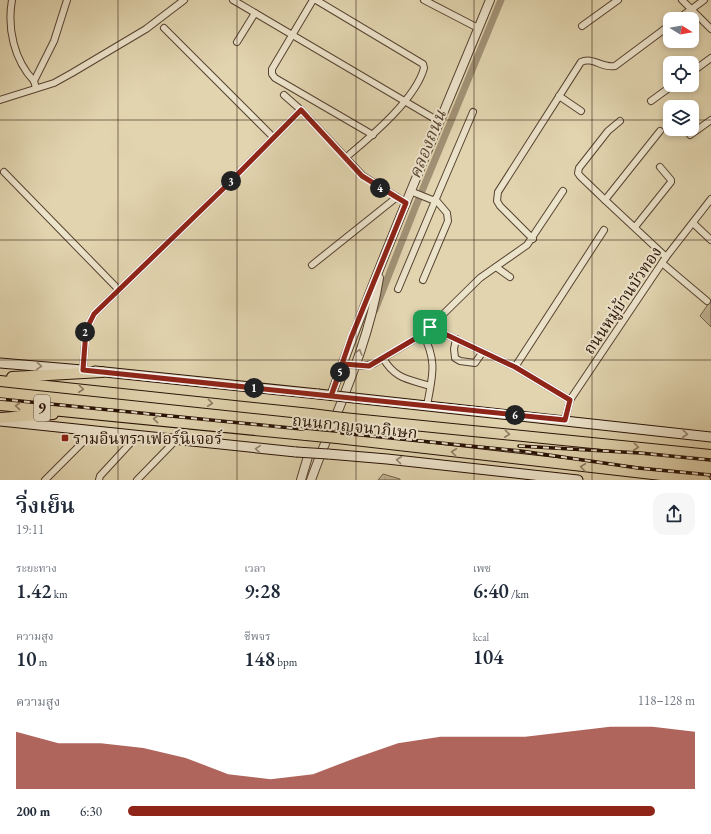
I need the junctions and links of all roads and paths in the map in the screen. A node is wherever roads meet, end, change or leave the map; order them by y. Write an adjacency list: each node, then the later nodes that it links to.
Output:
1 (12, 0): 24 (street)
2 (67, 0): 24 (street)
3 (184, 0): 25 (street)
4 (233, 0): 14 (street)
5 (313, 0): 20 (street)
6 (316, 0): 31 (street)
7 (424, 0): 17 (street)
8 (490, 0): 17 (street)
9 (618, 0): 15 (street)
10 (682, 0): 12 (street)
11 (704, 0): 12 (street)
12 (691, 10): 13 (street); 18 (street)
13 (688, 12)
14 (255, 13): 20 (street); 21 (street)
15 (582, 26)
16 (164, 28): 41 (street)
17 (478, 28): 37 (street)
18 (711, 29)
19 (663, 30): 28 (street)
20 (291, 34): 31 (street); 40 (street)
21 (237, 42)
22 (711, 58): 23 (street)
23 (699, 67)
24 (34, 81): 25 (street)
25 (36, 88): 29 (street)
26 (663, 92): 30 (street)
27 (284, 95): 32 (street)
28 (559, 96): 33 (street); 55 (street)
29 (0, 100)
30 (651, 101)
31 (404, 102): 37 (street); 40 (street)
32 (301, 110): 41 (street); 47 (street)
33 (581, 111)
34 (473, 112): 49 (street)
35 (711, 120): 38 (street)
36 (620, 121): 50 (street)
37 (440, 122): 46 (street)
38 (699, 129)
39 (660, 131): 50 (street)
40 (373, 135): 42 (street)
41 (273, 137): 64 (street)
42 (350, 154)
43 (660, 168): 53 (street)
44 (4, 172): 64 (street)
45 (563, 191): 55 (street)
46 (414, 192): 49 (street); 51 (street)
47 (396, 197): 51 (street); 59 (street)
48 (711, 199): 52 (street, ถนนหมู่บ้านบัวทอง)
49 (435, 200): 62 (street); 63 (street)
50 (605, 200): 53 (street)
51 (406, 203): 58 (street)
52 (693, 223): 56 (street); 57 (street, ถนนหมู่บ้านบัวทอง)
53 (635, 227): 57 (street)
54 (604, 230): 73 (street)
55 (533, 239): 60 (street)
56 (711, 240)
57 (664, 260): 65 (street); 80 (street, ถนนหมู่บ้านบัวทอง)
58 (381, 264): 72 (street); 97 (street, one-way to 58)
59 (312, 265)
60 (496, 267): 61 (street); 66 (street)
61 (510, 277)
62 (423, 280)
63 (398, 289)
64 (119, 290): 74 (street)
65 (707, 301)
66 (430, 327): 67 (street); 68 (street)
67 (423, 334): 70 (street); 78 (street)
68 (456, 339): 69 (street); 69 (street)
69 (482, 352): 73 (street)
70 (383, 358): 72 (street, bridge); 78 (street)
71 (0, 363): 74 (main road, one-way to 74)
72 (343, 364): 79 (street)
73 (515, 367): 80 (street)
74 (83, 370): 75 (main road)
75 (102, 372): 76 (highway); 79 (main road, bridge)
76 (0, 378)
77 (0, 381): 91 (highway, ถนนกาญจนาภิเษก / 9, one-way to 91, bridge)
78 (430, 386): 82 (street)
79 (331, 396): 82 (main road, bridge)
80 (570, 400): 85 (street, ถนนหมู่บ้านบัวทอง)
81 (0, 405): 83 (highway, ถนนกาญจนาภิเษก / 9, one-way to 81)
82 (427, 406): 85 (main road)
83 (85, 412): 84 (highway); 92 (highway, ถนนกาญจนาภิเษก / 9, one-way to 83, bridge)
84 (0, 420): 86 (main road)
85 (565, 420): 88 (main road, one-way to 88)
86 (93, 432): 87 (main road); 93 (street)
87 (136, 437): 89 (main road); 94 (street)
88 (711, 437)
89 (175, 441): 90 (main road, one-way to 89, bridge); 95 (street)
90 (308, 453): 96 (street); 98 (main road, one-way to 90, bridge)
91 (711, 455)
92 (642, 474): 99 (highway); 100 (highway, ถนนกาญจนาภิเษก / 9)
93 (45, 480)
94 (99, 480)
95 (137, 480)
96 (301, 480)
97 (311, 480)
98 (578, 480)
99 (668, 480)
100 (705, 480)

